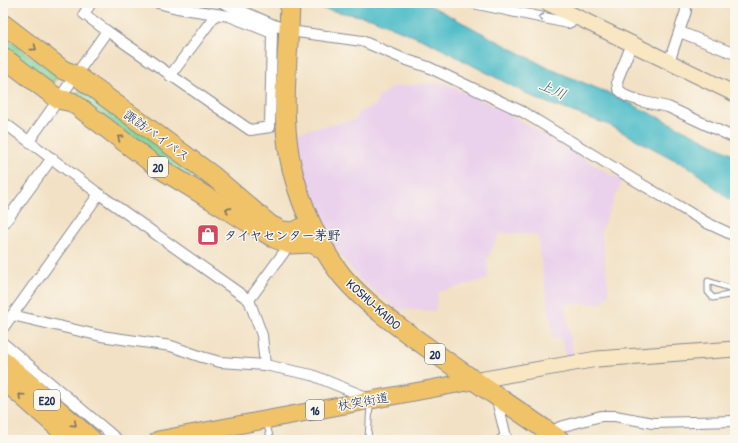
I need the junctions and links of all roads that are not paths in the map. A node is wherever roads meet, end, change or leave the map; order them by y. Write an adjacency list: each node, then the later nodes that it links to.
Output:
1 (91, 3): 12 (street)
2 (158, 3): 8 (street)
3 (223, 3): 11 (street)
4 (290, 3): 11 (highway, KOSHU-KAIDO / 20)
5 (473, 3): 9 (street, one-way to 5)
6 (685, 3): 13 (street)
7 (556, 5): 9 (street)
8 (216, 14): 19 (street); 19 (street)
9 (579, 18): 17 (street)
10 (3, 24): 18 (highway, 諏訪バイパス / 20, one-way to 18)
11 (288, 28): 27 (highway, KOSHU-KAIDO / 20); 29 (street)
12 (107, 31): 18 (street); 19 (street)
13 (680, 32): 15 (street); 17 (street)
14 (629, 51): 23 (street)
15 (735, 54)
16 (3, 57): 21 (highway, 諏訪バイパス / 20)
17 (669, 62): 20 (street)
18 (76, 75): 21 (street); 27 (highway, 諏訪バイパス / 20)
19 (170, 76)
20 (735, 94)
21 (58, 100): 24 (street); 30 (highway, 諏訪バイパス / 20, one-way to 21)
22 (3, 122): 24 (street)
23 (735, 138)
24 (29, 141): 25 (street)
25 (52, 158): 26 (street); 28 (street)
26 (99, 194): 34 (street); 35 (street)
27 (311, 224): 31 (highway, KOSHU-KAIDO / 20)
28 (3, 225)
29 (735, 236)
30 (290, 244): 31 (highway, 諏訪バイパス / 20); 34 (street)
31 (326, 251): 42 (highway, KOSHU-KAIDO / 20)
32 (735, 290): 33 (lane)
33 (735, 298)
34 (249, 300): 40 (street)
35 (12, 315): 36 (street); 40 (street)
36 (3, 328)
37 (3, 343): 50 (street)
38 (735, 349): 42 (street)
39 (3, 360): 49 (highway, E20, one-way to 49)
40 (265, 365): 44 (street)
41 (3, 379): 48 (highway, E20, one-way to 41)
42 (473, 381): 43 (highway, KOSHU-KAIDO / 20); 44 (main road, 杖突街道 / 16)
43 (496, 395): 47 (highway, KOSHU-KAIDO / 20); 54 (street)
44 (370, 400): 45 (main road, 杖突街道 / 16); 53 (lane)
45 (266, 419): 51 (main road, 杖突街道 / 16); 52 (lane)
46 (735, 421): 47 (street)
47 (555, 436)
48 (72, 440)
49 (92, 440)
50 (118, 440)
51 (158, 440)
52 (271, 440)
53 (368, 440)
54 (501, 440)

